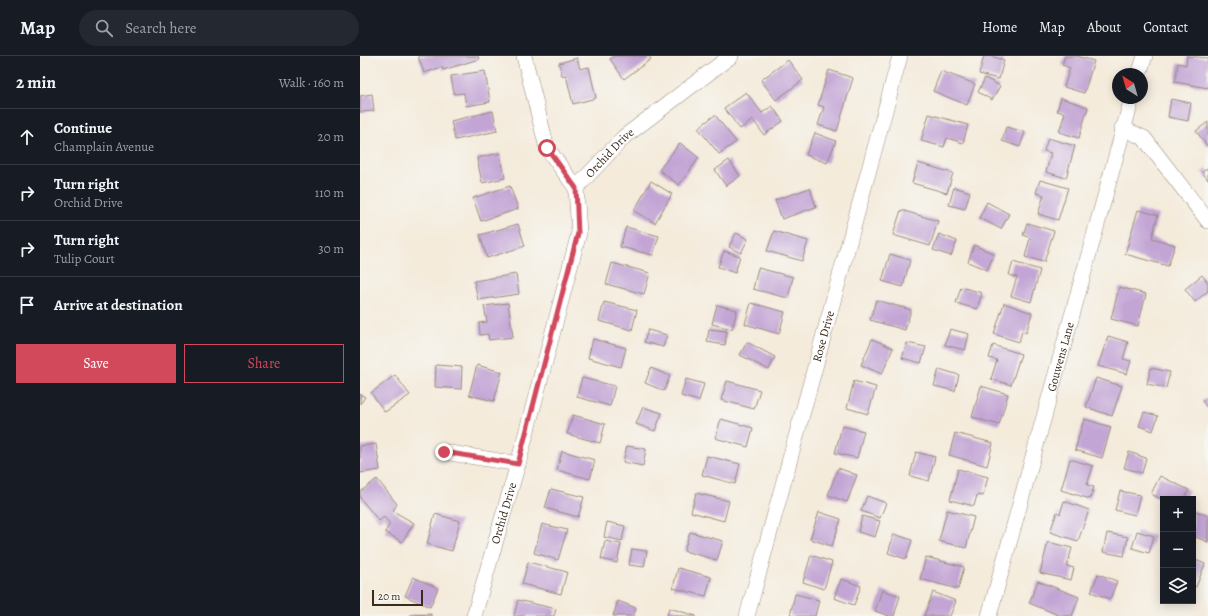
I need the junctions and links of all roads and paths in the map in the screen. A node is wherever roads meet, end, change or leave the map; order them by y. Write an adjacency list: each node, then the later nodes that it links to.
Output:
1 (524, 56): 8 (street)
2 (731, 56): 8 (street, Orchid Drive)
3 (900, 56): 13 (street, Rose Drive)
4 (1145, 56): 5 (street)
5 (1141, 68)
6 (1130, 104): 7 (street, Gouwens Lane)
7 (1122, 128): 9 (street); 14 (street, Gouwens Lane)
8 (576, 188): 11 (street, Orchid Drive)
9 (1208, 221)
10 (444, 452): 11 (street)
11 (518, 464): 12 (street, Orchid Drive)
12 (474, 616)
13 (747, 616)
14 (989, 616)

